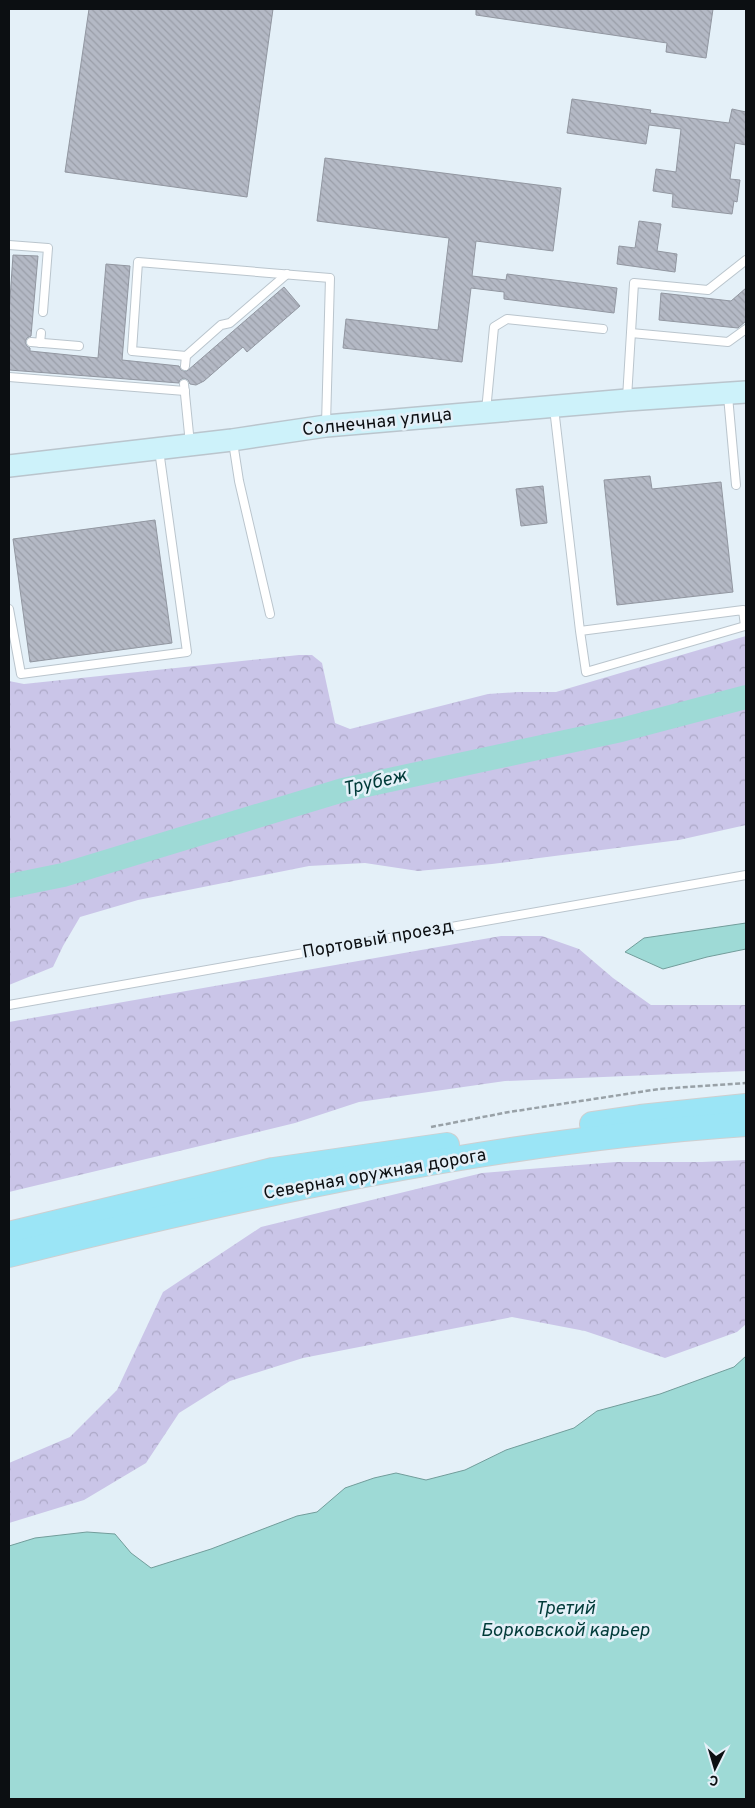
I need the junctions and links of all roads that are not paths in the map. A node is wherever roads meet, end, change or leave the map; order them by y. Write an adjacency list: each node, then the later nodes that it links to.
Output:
1 (9, 245): 4 (lane)
2 (746, 260): 8 (lane)
3 (287, 274): 12 (lane); 12 (lane); 19 (lane)
4 (42, 312)
5 (603, 329): 18 (lane)
6 (746, 329): 8 (lane)
7 (41, 333): 10 (lane)
8 (631, 333): 16 (lane)
9 (31, 342): 10 (lane)
10 (40, 343): 11 (lane)
11 (79, 346)
12 (186, 356): 13 (lane)
13 (185, 366)
14 (9, 377): 21 (lane)
15 (737, 393): 16 (main road, Солнечная улица); 24 (lane)
16 (627, 400): 17 (main road, Солнечная улица)
17 (554, 406): 18 (main road, Солнечная улица); 27 (lane)
18 (486, 412): 19 (main road, Солнечная улица)
19 (326, 426): 20 (main road, Солнечная улица)
20 (232, 440): 21 (main road, Солнечная улица); 26 (lane)
21 (190, 444): 22 (main road, Солнечная улица)
22 (158, 448): 23 (main road, Солнечная улица); 25 (lane)
23 (9, 466)
24 (736, 485)
25 (9, 609)
26 (270, 614)
27 (580, 631): 27 (lane)
28 (746, 875): 29 (lane, Портовый проезд)
29 (9, 1005)
30 (746, 1106): 32 (main road)
31 (746, 1124): 33 (main road, Северная оружная дорога)
32 (9, 1234)
33 (9, 1255)

